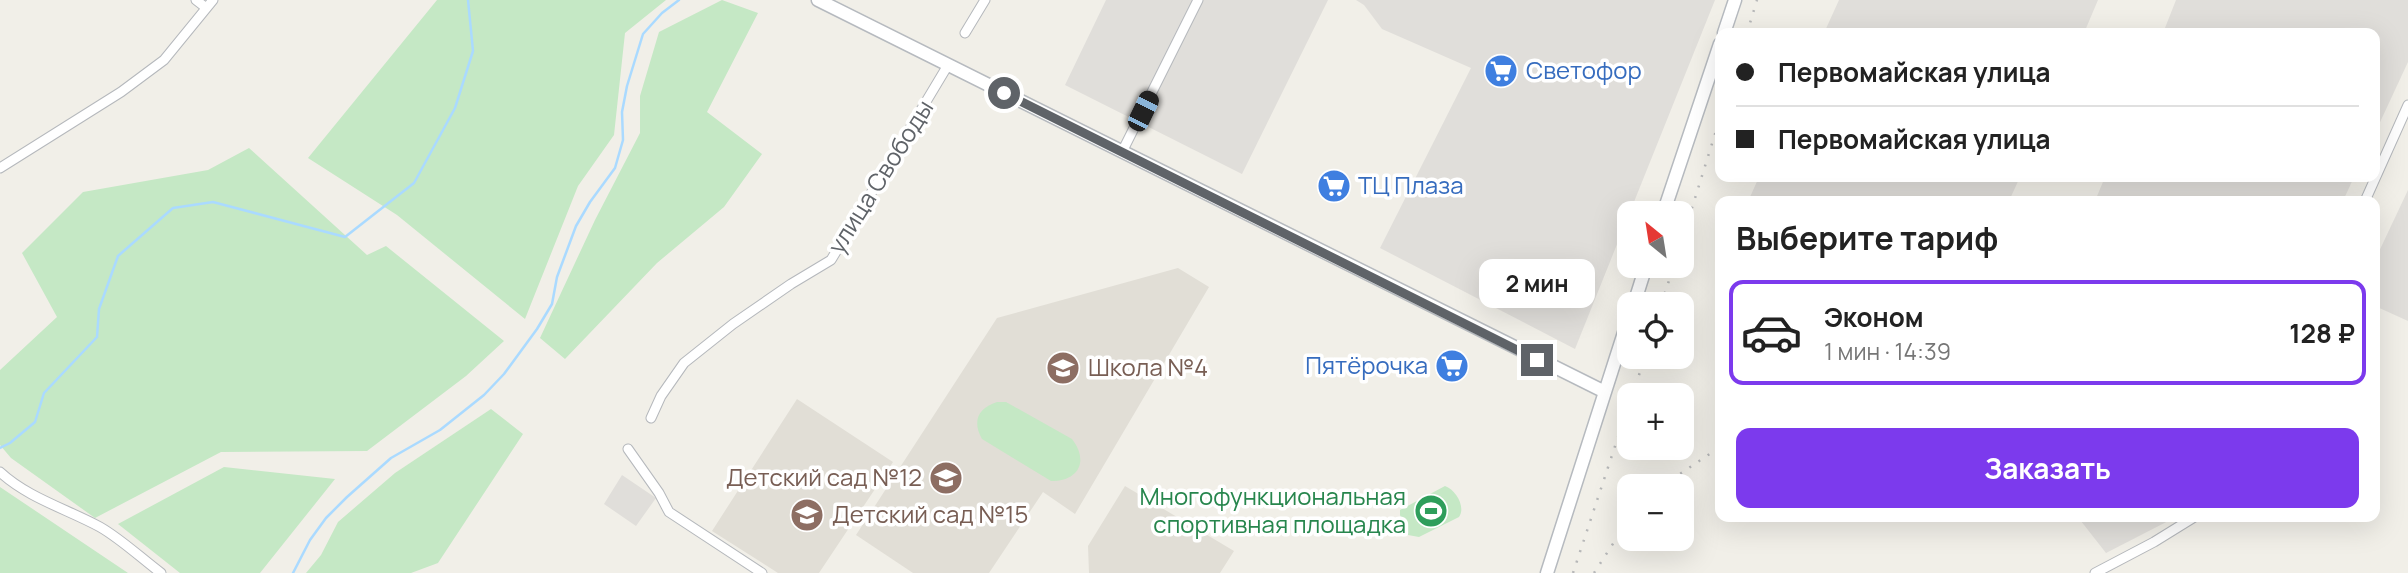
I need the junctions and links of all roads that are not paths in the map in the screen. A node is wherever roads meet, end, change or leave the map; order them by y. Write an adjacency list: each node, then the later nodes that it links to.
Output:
1 (197, 0): 6 (street)
2 (817, 0): 10 (street)
3 (985, 0): 8 (street)
4 (1198, 0): 12 (street)
5 (1735, 0): 7 (street)
6 (209, 3): 13 (street)
7 (1726, 28)
8 (965, 33)
9 (1715, 59): 15 (street)
10 (948, 65): 12 (street); 18 (street, улица Свободы)
11 (2408, 105): 14 (street)
12 (1122, 152): 17 (street)
13 (0, 168)
14 (2380, 168)
15 (1667, 201)
16 (1617, 354): 17 (street)
17 (1605, 392): 24 (street)
18 (651, 418)
19 (628, 449): 23 (street)
20 (0, 472): 22 (street)
21 (2186, 522): 25 (street)
22 (160, 573)
23 (762, 573)
24 (1547, 573)
25 (2095, 573)

